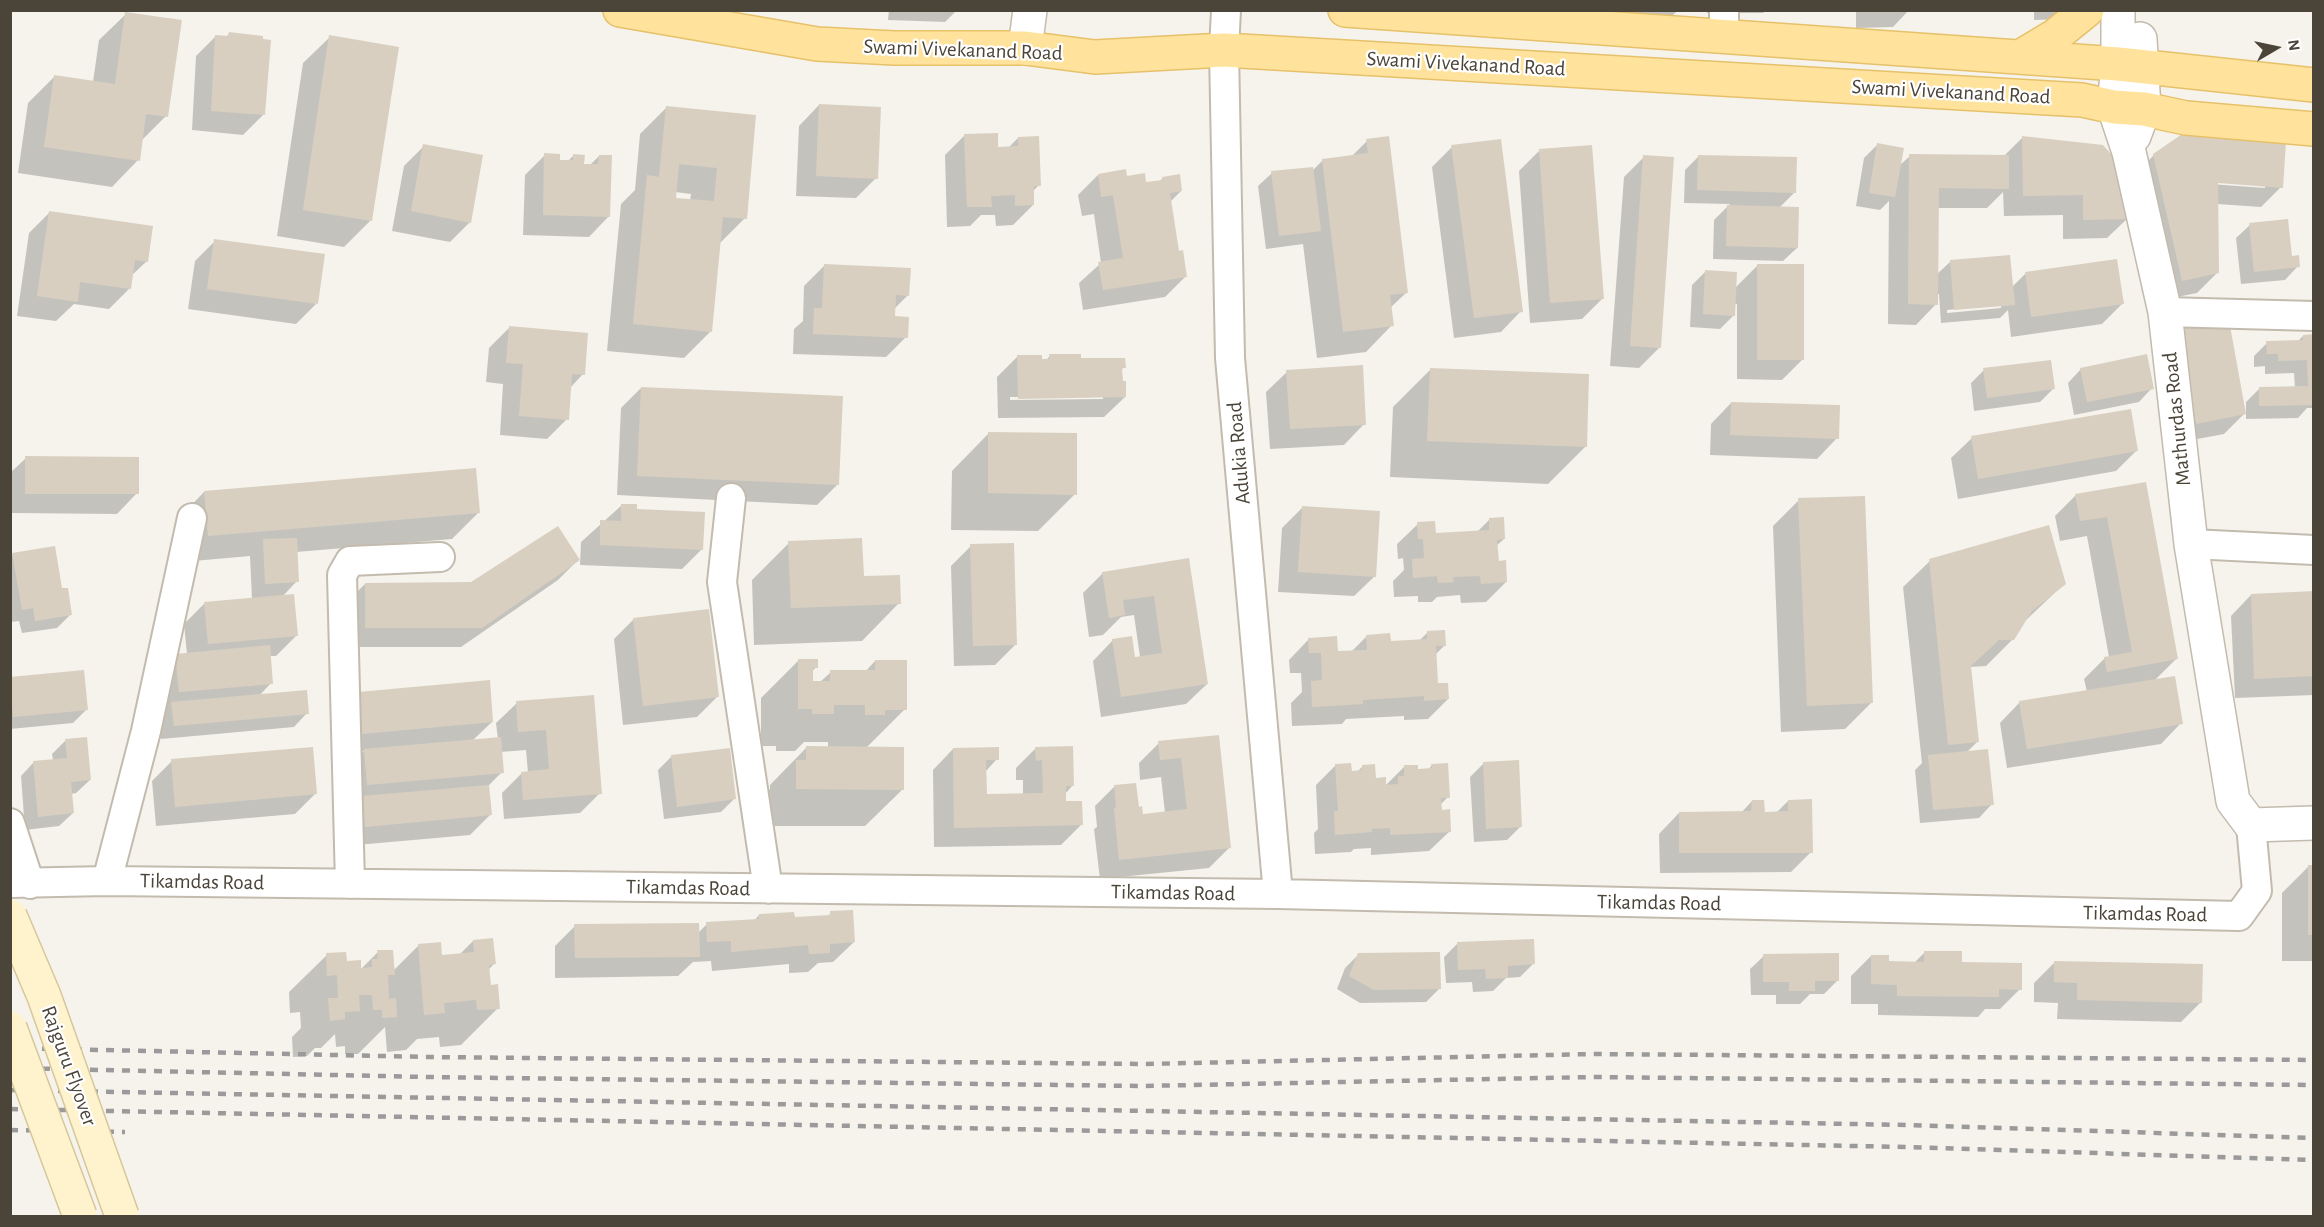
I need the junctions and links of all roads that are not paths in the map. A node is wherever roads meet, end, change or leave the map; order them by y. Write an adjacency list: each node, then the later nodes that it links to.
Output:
1 (620, 10): 10 (main road, Swami Vivekanand Road)
2 (1030, 10): 10 (street)
3 (1226, 10): 11 (street, Adukia Road)
4 (1345, 10): 8 (main road, Swami Vivekanand Road)
5 (2087, 10): 12 (main road)
6 (2118, 10): 13 (street)
7 (2140, 10): 13 (street)
8 (1554, 18): 9 (main road, Swami Vivekanand Road)
9 (1724, 23): 12 (main road, Swami Vivekanand Road)
10 (1025, 48): 11 (main road, Swami Vivekanand Road)
11 (1224, 50): 15 (main road, Swami Vivekanand Road); 31 (street, Adukia Road)
12 (2020, 57): 13 (main road, Swami Vivekanand Road)
13 (2129, 65): 14 (main road, Swami Vivekanand Road); 15 (street)
14 (2313, 86)
15 (2129, 108): 16 (main road, Swami Vivekanand Road); 17 (street, Mathurdas Road)
16 (2313, 129)
17 (2165, 312): 18 (street); 21 (street, Mathurdas Road)
18 (2313, 315)
19 (731, 498): 30 (street)
20 (192, 518): 27 (street)
21 (2191, 544): 22 (street); 26 (street, Mathurdas Road)
22 (2313, 550)
23 (440, 557): 29 (street)
24 (2313, 823): 26 (street)
25 (10, 824): 28 (street)
26 (2251, 825): 31 (street, Tikamdas Road)
27 (107, 881): 28 (street, Tikamdas Road); 29 (street, Tikamdas Road)
28 (20, 883)
29 (350, 884): 30 (street, Tikamdas Road)
30 (768, 889): 31 (street, Tikamdas Road)
31 (1278, 894)
32 (10, 916): 35 (main road, Rajguru Flyover, bridge)
33 (10, 1028): 34 (main road, Rajguru Flyover, bridge)
34 (80, 1216)
35 (122, 1216)

